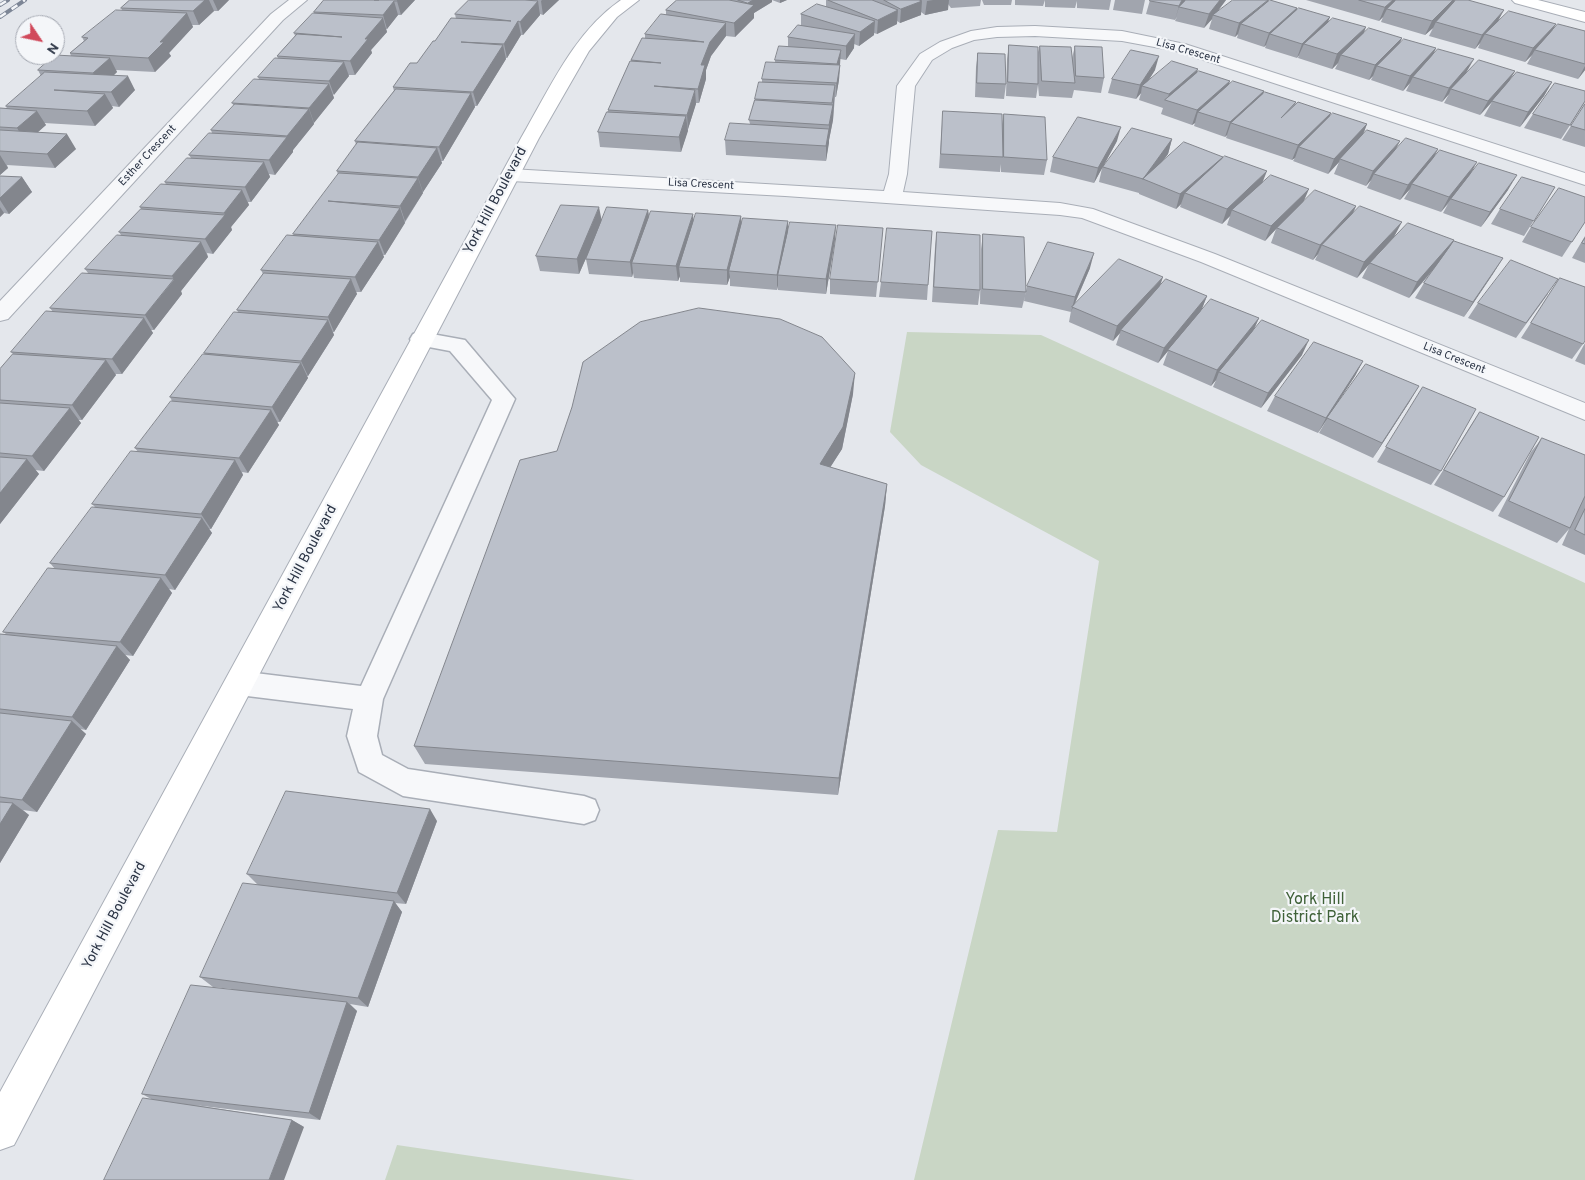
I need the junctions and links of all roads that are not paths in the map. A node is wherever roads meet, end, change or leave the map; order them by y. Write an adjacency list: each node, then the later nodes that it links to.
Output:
1 (298, 0): 8 (street, Esther Crescent)
2 (631, 0): 5 (street, York Hill Boulevard)
3 (1520, 0): 4 (street)
4 (1585, 17)
5 (511, 175): 7 (street, Lisa Crescent); 9 (street, York Hill Boulevard)
6 (1585, 179): 7 (street, Lisa Crescent)
7 (892, 198): 10 (street, Lisa Crescent)
8 (0, 314)
9 (421, 339): 11 (street, York Hill Boulevard); 12 (lane)
10 (1585, 412)
11 (239, 683): 12 (lane); 14 (street, York Hill Boulevard)
12 (369, 699): 13 (lane)
13 (584, 810)
14 (0, 1131)

